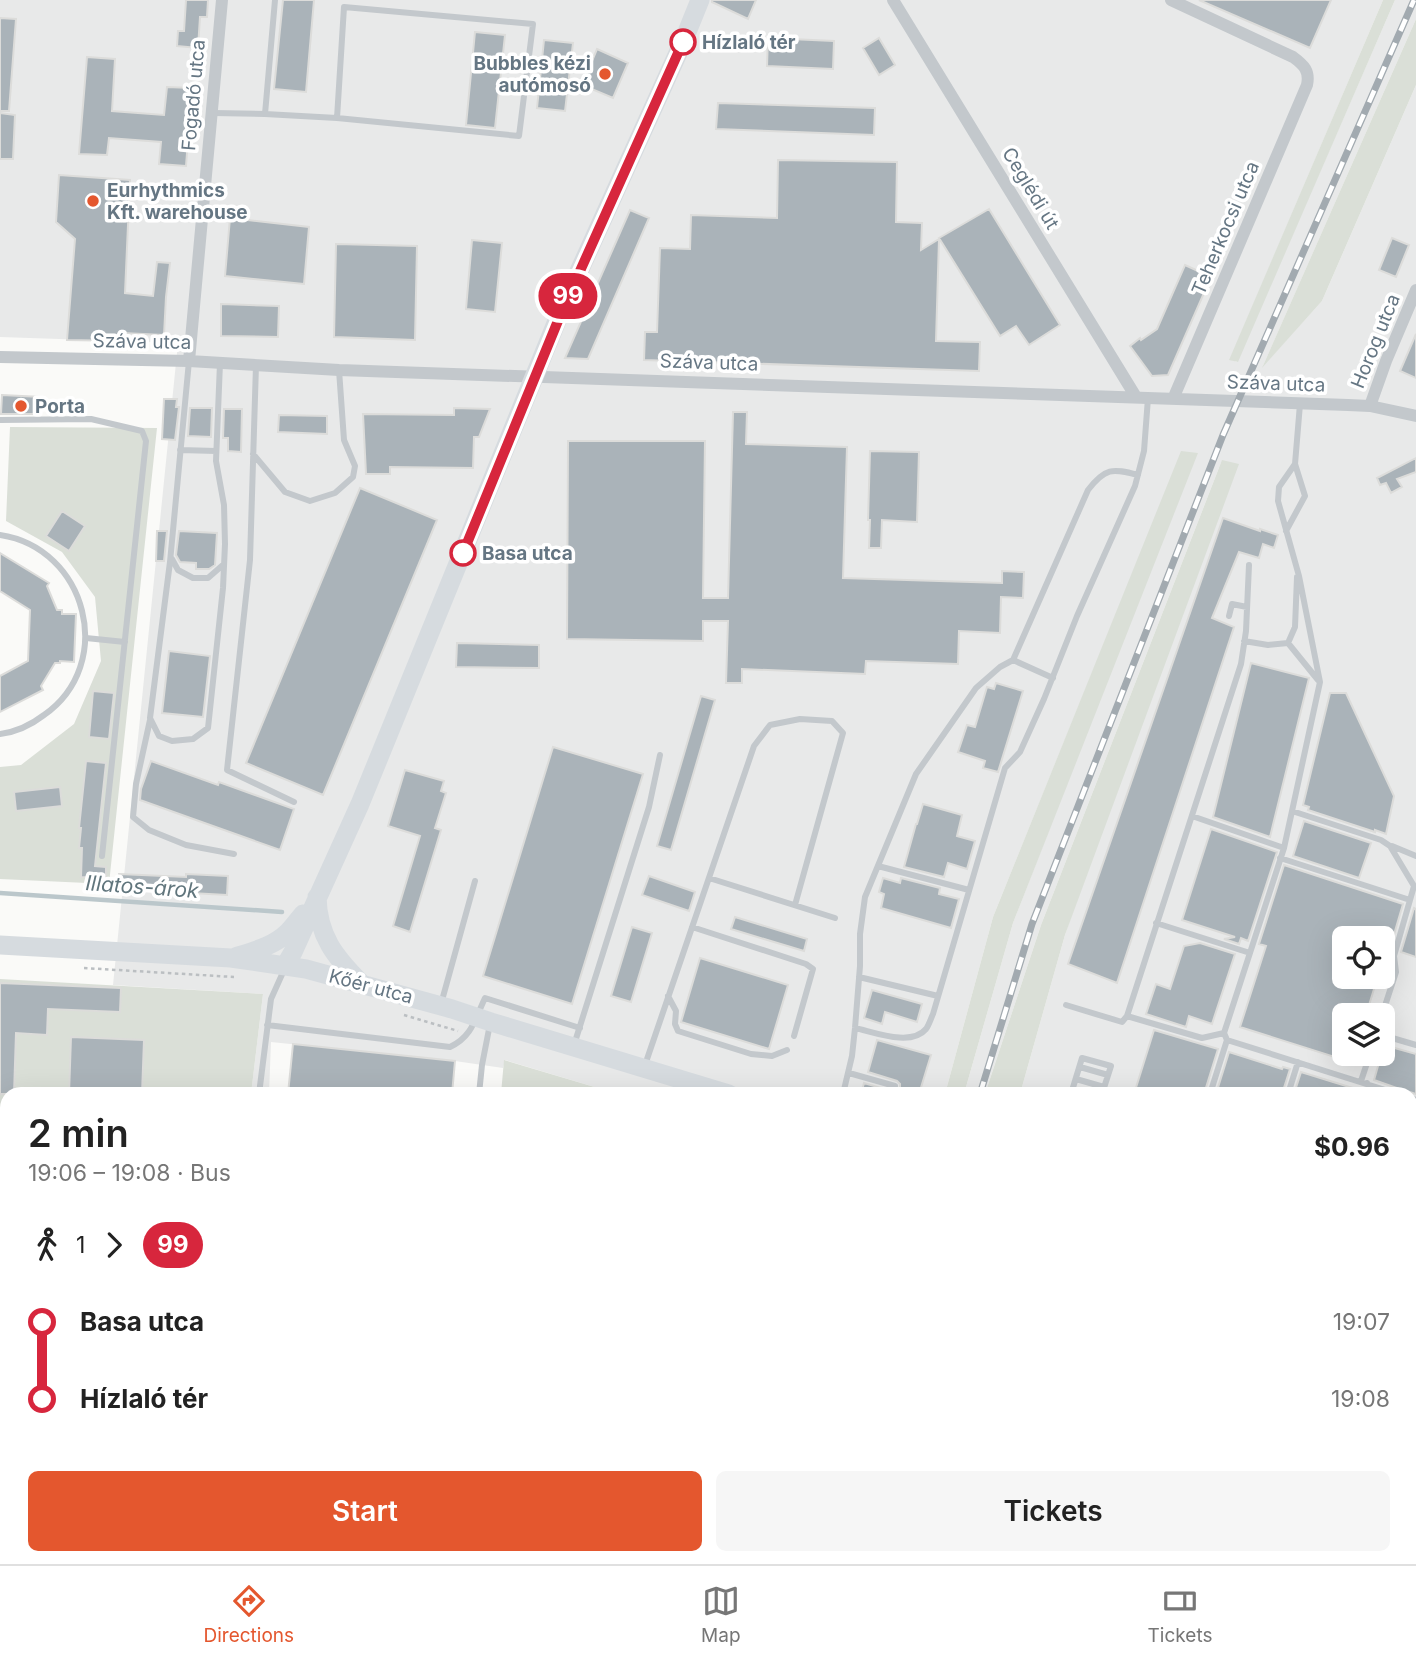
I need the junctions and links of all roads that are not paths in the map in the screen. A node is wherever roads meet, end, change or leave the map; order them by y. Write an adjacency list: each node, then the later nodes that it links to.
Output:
1 (222, 0): 6 (street, Fogadó utca)
2 (275, 0): 7 (lane)
3 (700, 0): 15 (street)
4 (893, 0): 16 (street, Ceglédi út)
5 (1171, 0): 17 (street, Teherkocsi utca)
6 (211, 113): 7 (lane); 11 (street, Fogadó utca)
7 (265, 114): 8 (lane)
8 (337, 118): 8 (lane)
9 (1416, 290): 19 (street, Horog utca)
10 (0, 357): 11 (street, Száva utca)
11 (189, 361): 12 (street, Száva utca); 22 (lane)
12 (220, 363): 13 (street, Száva utca); 23 (lane)
13 (256, 365): 14 (street, Száva utca); 24 (lane)
14 (339, 370): 15 (street, Száva utca); 24 (lane)
15 (536, 375): 16 (street, Száva utca); 58 (street)
16 (1142, 398): 17 (street, Száva utca); 26 (lane)
17 (1173, 399): 18 (street, Száva utca)
18 (1300, 404): 19 (street, Száva utca); 25 (lane)
19 (1370, 406): 20 (street, Száva utca)
20 (1416, 416)
21 (0, 420): 37 (lane)
22 (180, 450): 23 (lane); 29 (lane)
23 (216, 451): 30 (lane)
24 (253, 454): 45 (lane)
25 (1295, 464): 27 (lane); 27 (lane)
26 (1138, 475): 39 (lane); 40 (lane)
27 (1286, 531): 32 (lane)
28 (0, 535): 35 (lane)
29 (171, 557): 30 (lane); 42 (lane)
30 (224, 565): 42 (lane)
31 (1249, 565): 33 (lane)
32 (1297, 568): 38 (lane); 41 (lane)
33 (1247, 607): 34 (lane); 36 (lane)
34 (1229, 616)
35 (86, 638): 37 (lane); 43 (lane)
36 (1244, 640): 38 (lane); 47 (lane)
37 (125, 642): 51 (lane)
38 (1288, 643): 41 (lane)
39 (1013, 660): 40 (lane); 54 (lane)
40 (1053, 678): 57 (lane)
41 (1320, 682): 46 (lane)
42 (150, 718): 50 (lane)
43 (0, 734)
44 (660, 755): 78 (lane)
45 (294, 802)
46 (1292, 811): 48 (lane); 49 (lane)
47 (1192, 816): 49 (lane); 62 (lane)
48 (1390, 846): 52 (lane); 59 (lane)
49 (1284, 848): 53 (lane)
50 (234, 854)
51 (102, 856)
52 (1416, 856)
53 (1280, 859): 59 (lane); 65 (lane)
54 (877, 866): 57 (lane); 68 (lane)
55 (709, 878): 60 (lane); 60 (lane); 63 (lane)
56 (475, 881): 74 (lane)
57 (969, 890): 71 (lane)
58 (317, 897): 66 (street); 67 (street); 69 (street)
59 (1410, 900): 72 (lane)
60 (795, 905): 61 (lane)
61 (835, 918)
62 (1156, 923): 65 (lane); 75 (lane)
63 (692, 927): 70 (lane); 80 (lane)
64 (0, 945): 66 (street, Kőér utca)
65 (1250, 953): 81 (lane)
66 (231, 958): 67 (street, Kőér utca)
67 (285, 966): 69 (street, Kőér utca); 76 (lane)
68 (859, 976): 71 (lane); 79 (lane)
69 (361, 983): 74 (street, Kőér utca)
70 (668, 996): 85 (lane); 88 (lane)
71 (938, 996): 79 (lane)
72 (1386, 1003)
73 (1066, 1005): 75 (lane)
74 (441, 1006): 77 (street, Kőér utca)
75 (1127, 1016): 81 (lane)
76 (267, 1024): 77 (lane); 93 (lane)
77 (479, 1024): 78 (lane); 84 (street, Kőér utca); 94 (lane)
78 (580, 1028): 84 (lane)
79 (855, 1028): 89 (lane)
80 (794, 1036)
81 (1226, 1037): 86 (lane); 100 (lane)
82 (1395, 1039): 83 (lane)
83 (1416, 1045)
84 (574, 1047): 88 (street, Kőér utca)
85 (787, 1050)
86 (1297, 1062): 91 (lane); 101 (lane)
87 (1367, 1066): 91 (lane)
88 (644, 1068): 95 (street, Kőér utca)
89 (849, 1073): 92 (lane); 96 (lane)
90 (1076, 1079): 97 (lane); 98 (lane); 99 (lane)
91 (1364, 1082): 102 (lane); 103 (lane)
92 (895, 1086)
93 (260, 1087)
94 (479, 1087)
95 (706, 1087)
96 (845, 1087)
97 (1074, 1087)
98 (1096, 1087)
99 (1104, 1087)
100 (1212, 1087)
101 (1290, 1087)
102 (1364, 1087)
103 (1378, 1087)

